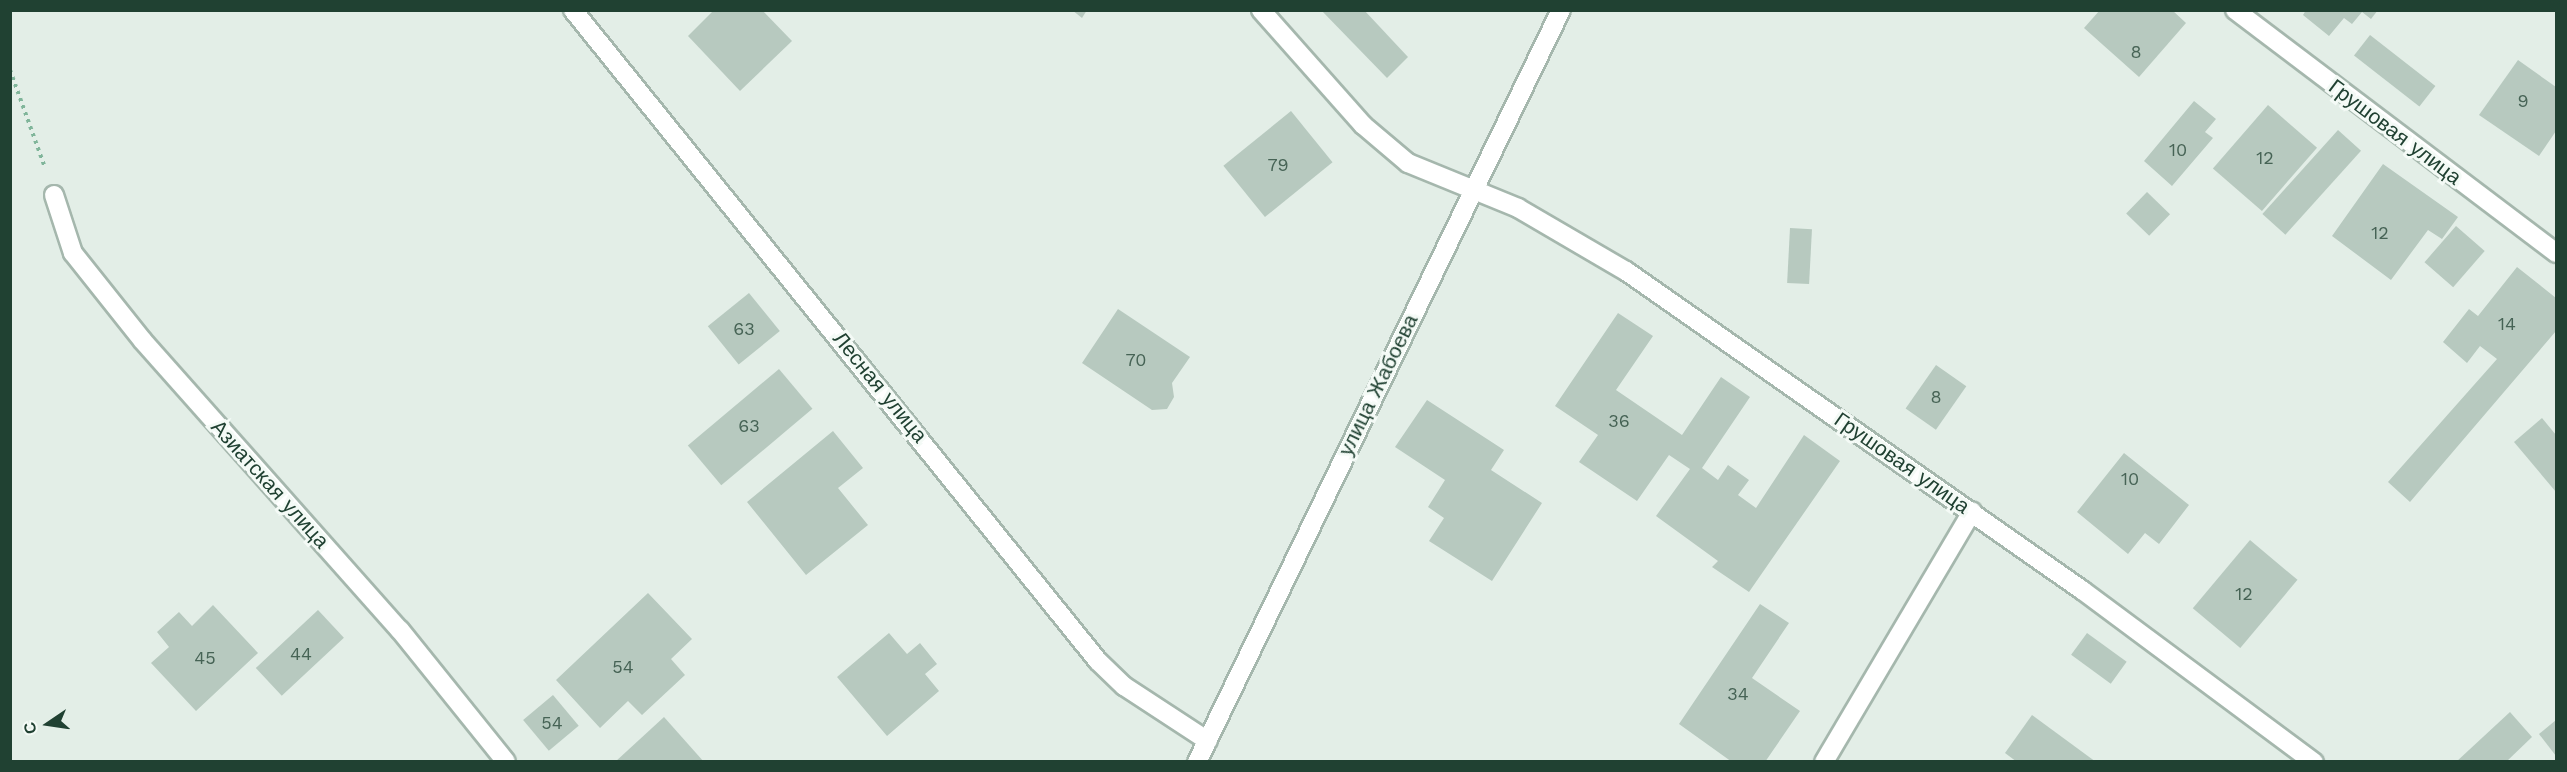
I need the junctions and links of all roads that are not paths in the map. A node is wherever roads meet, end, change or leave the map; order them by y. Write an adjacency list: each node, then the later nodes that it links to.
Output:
1 (573, 10): 9 (street, Лесная улица)
2 (1261, 10): 5 (street, Грушовая улица)
3 (1561, 10): 5 (street, улица Жабоева)
4 (2235, 10): 7 (street, Грушовая улица)
5 (1474, 188): 8 (street, Грушовая улица); 9 (street, улица Жабоева)
6 (54, 195): 10 (street, Азиатская улица)
7 (2556, 253)
8 (1972, 512): 12 (street); 13 (street, Грушовая улица)
9 (1208, 741): 11 (street, улица Жабоева)
10 (506, 762)
11 (1197, 762)
12 (1824, 762)
13 (2314, 762)

